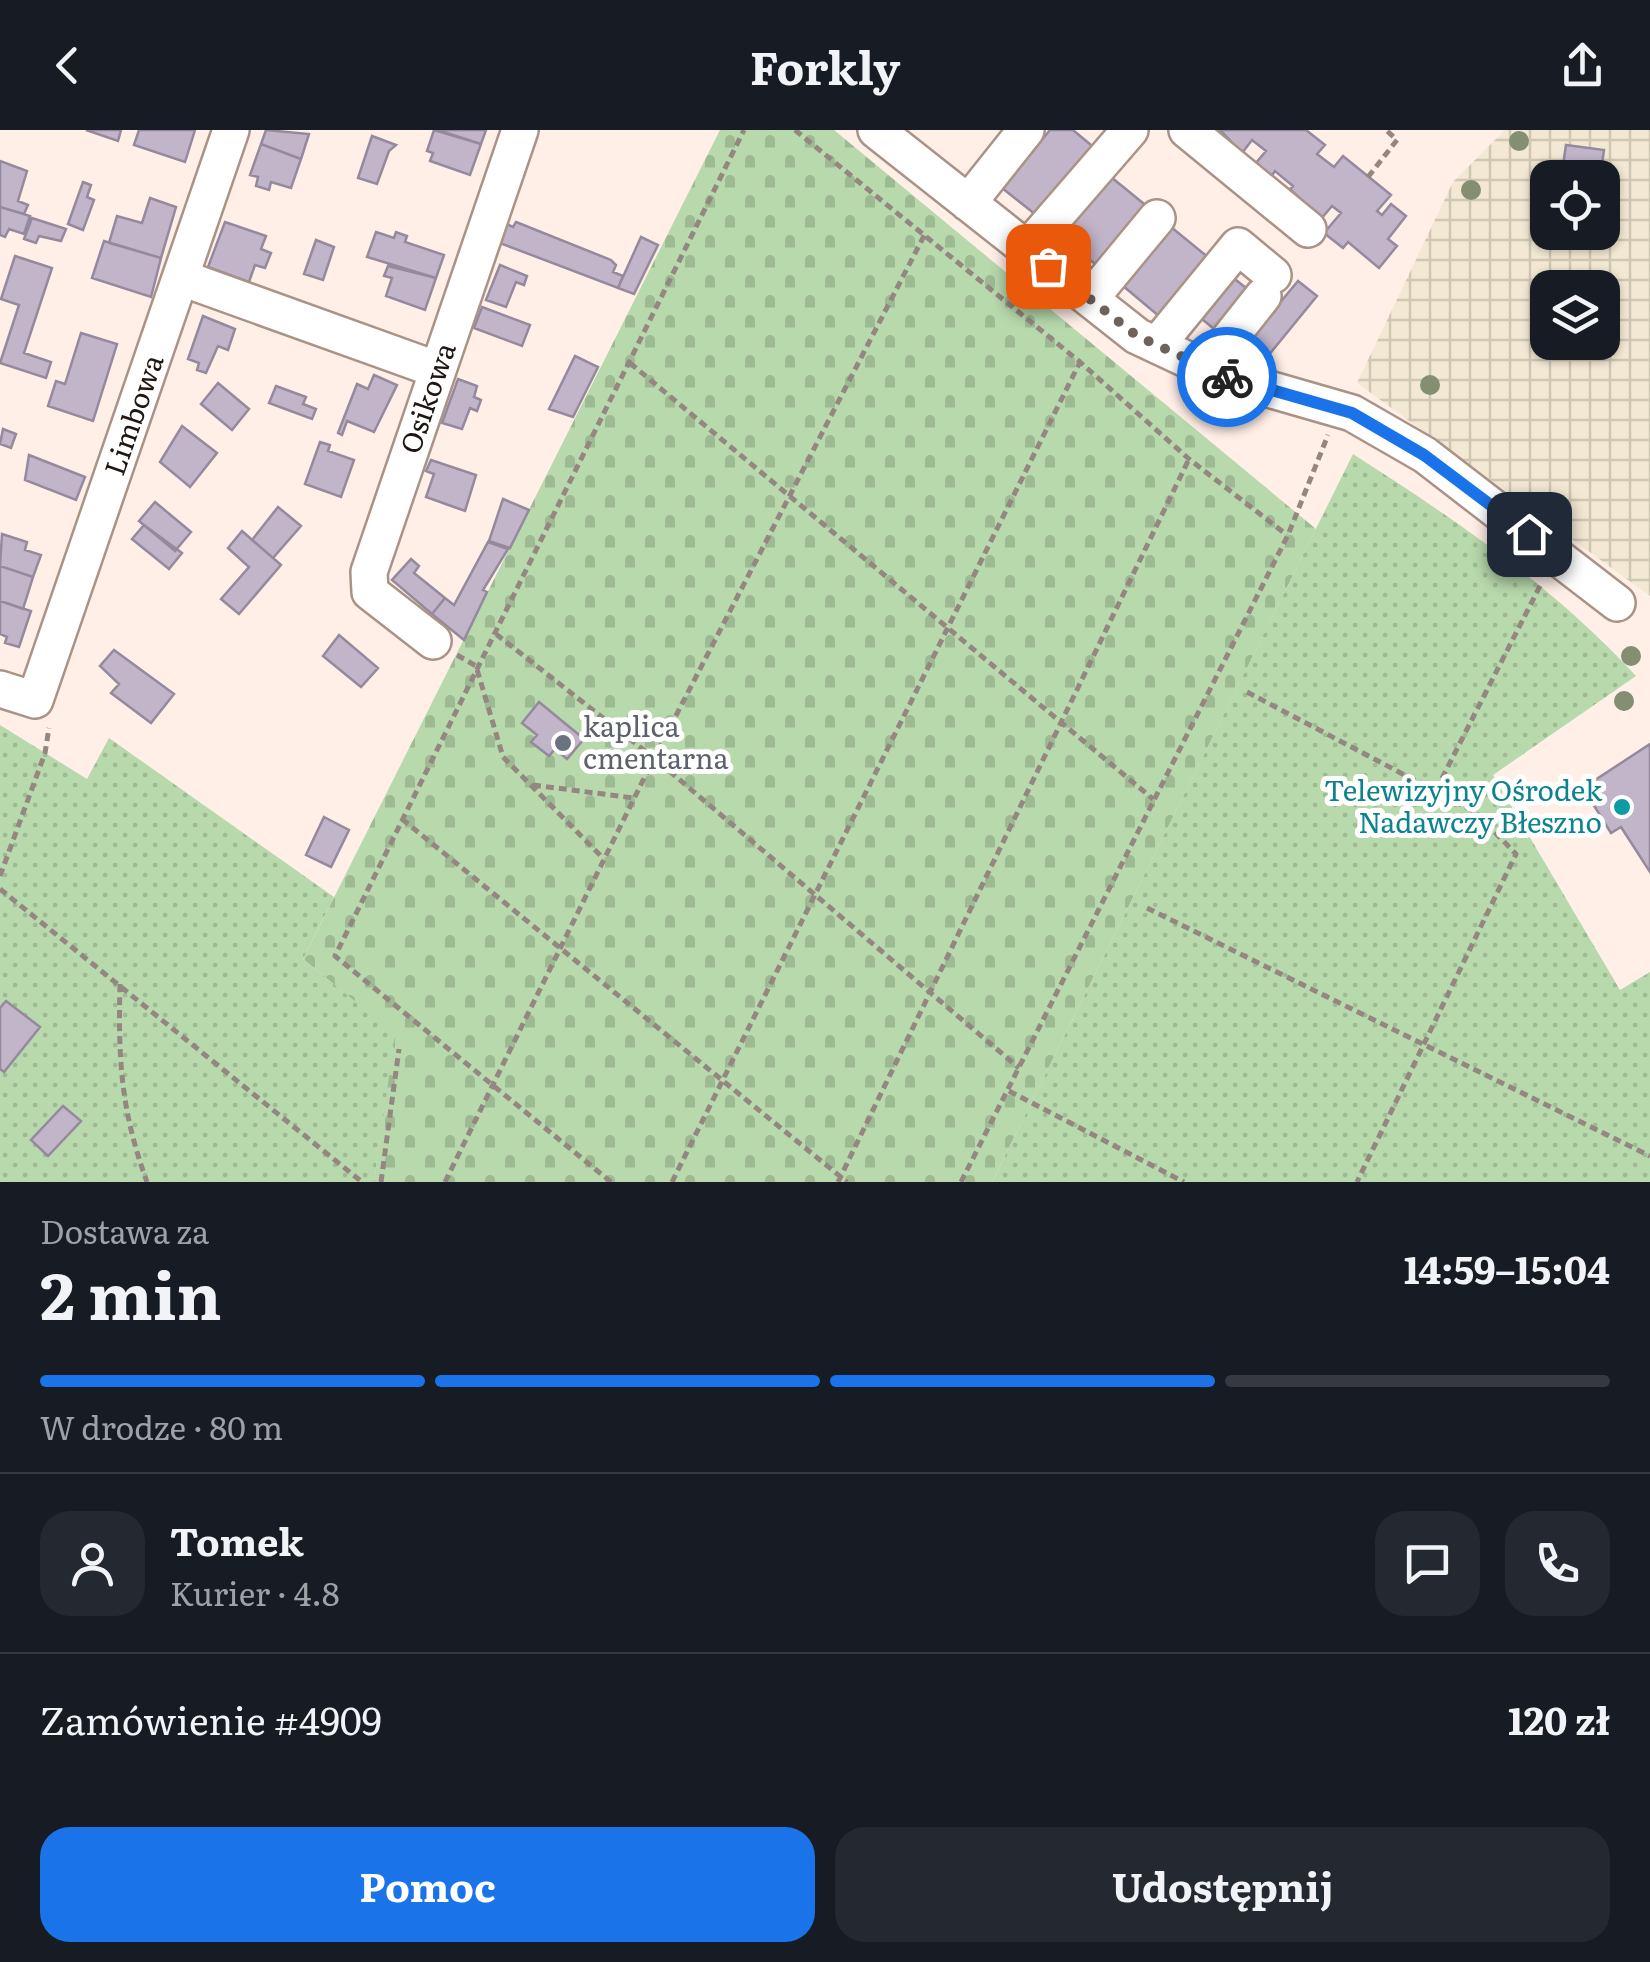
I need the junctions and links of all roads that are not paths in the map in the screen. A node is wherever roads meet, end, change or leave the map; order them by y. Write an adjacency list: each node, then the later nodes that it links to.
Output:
1 (231, 130): 11 (street, Limbowa)
2 (520, 130): 15 (street, Osikowa)
3 (876, 130): 7 (street)
4 (1026, 130): 7 (street)
5 (1130, 130): 10 (street)
6 (1188, 130): 9 (street)
7 (968, 203): 10 (street)
8 (1156, 218): 12 (street)
9 (1308, 229)
10 (1027, 249): 12 (street)
11 (182, 278): 15 (street); 18 (street, Limbowa)
12 (1090, 298): 13 (street)
13 (1157, 345): 14 (street); 14 (street)
14 (1206, 368): 16 (street)
15 (438, 370): 17 (street, Osikowa)
16 (1617, 603)
17 (432, 641)
18 (0, 690)

